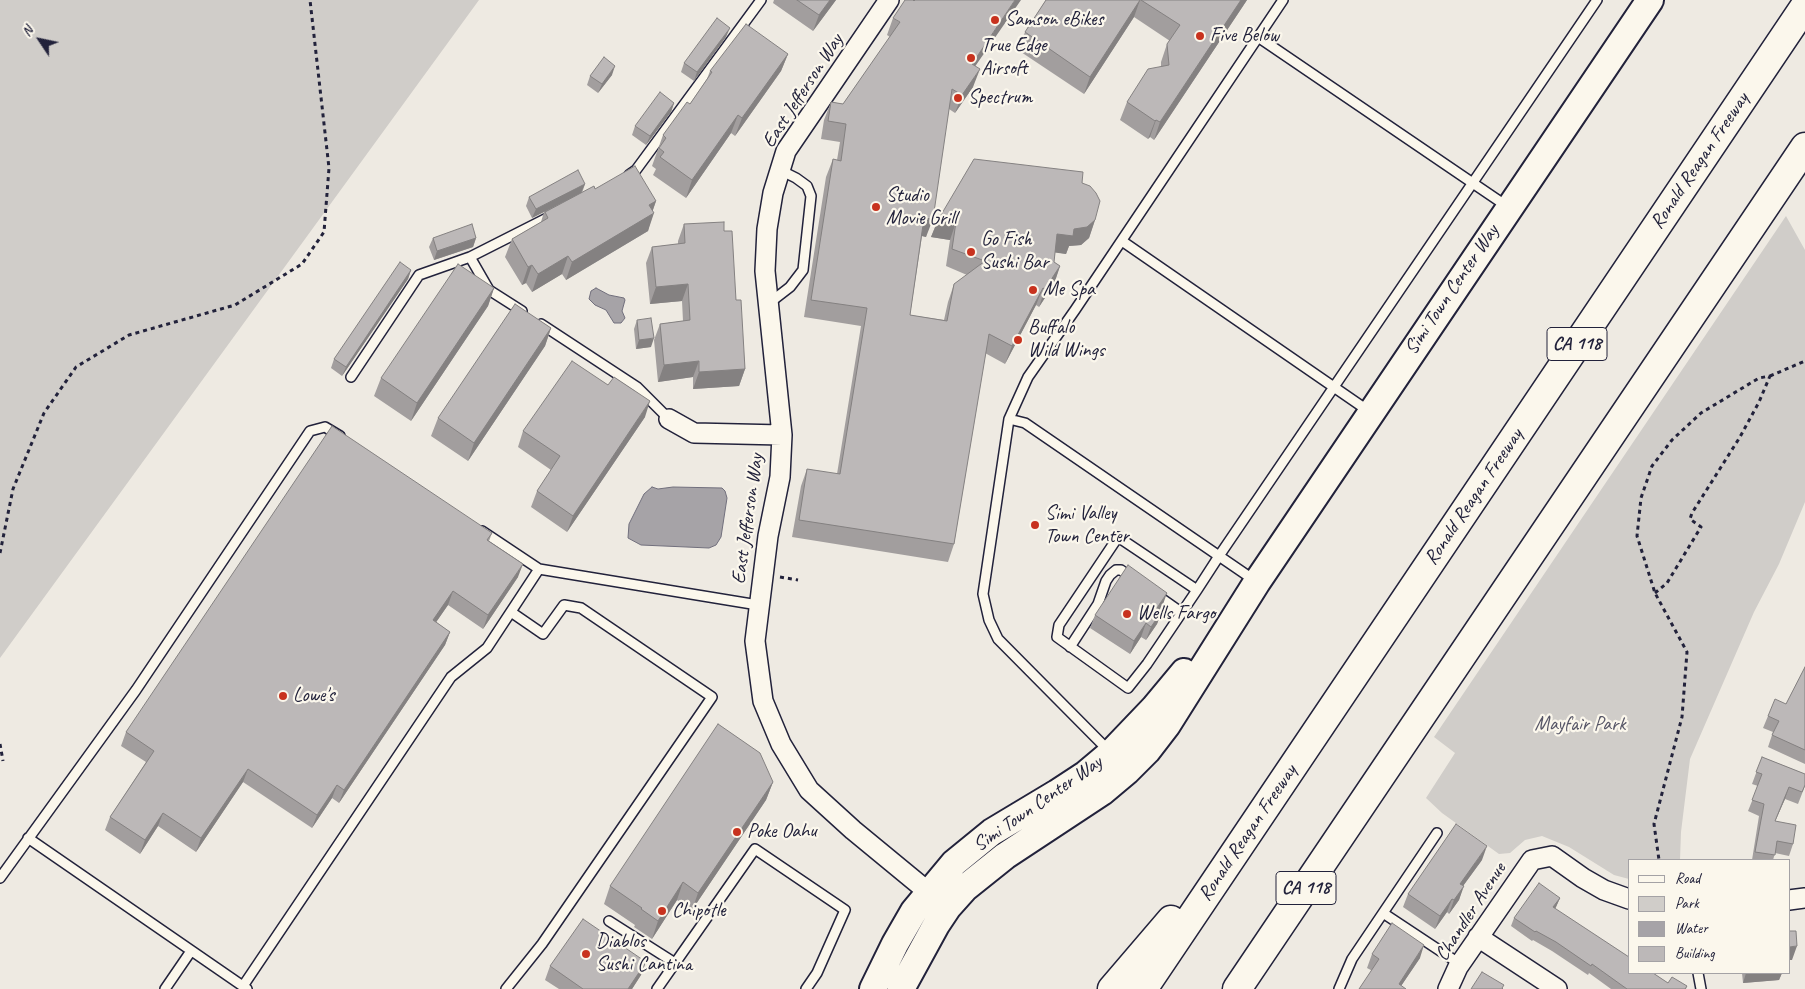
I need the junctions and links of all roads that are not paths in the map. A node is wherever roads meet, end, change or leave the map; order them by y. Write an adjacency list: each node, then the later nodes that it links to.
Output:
1 (761, 0): 10 (lane)
2 (889, 0): 9 (street, East Jefferson Way)
3 (1283, 0): 7 (lane)
4 (1597, 0): 11 (lane)
5 (1647, 1): 12 (street, Simi Town Center Way)
6 (1805, 6): 34 (highway, Ronald Reagan Freeway / CA 118)
7 (1258, 37): 11 (lane); 14 (lane)
8 (1805, 146): 58 (highway, CA 118)
9 (780, 170): 16 (street, East Jefferson Way); 16 (lane)
10 (619, 181)
11 (1473, 182): 12 (lane); 18 (lane)
12 (1508, 208): 19 (street, Simi Town Center Way)
13 (558, 212): 15 (lane)
14 (1122, 241): 18 (lane); 21 (lane)
15 (470, 257): 17 (lane); 20 (lane)
16 (768, 304): 22 (street, East Jefferson Way)
17 (351, 377)
18 (1334, 386): 19 (lane); 25 (lane)
19 (1370, 412): 27 (street, Simi Town Center Way)
20 (670, 419): 22 (street)
21 (1009, 419): 25 (lane); 33 (lane)
22 (782, 435): 29 (street, East Jefferson Way)
23 (350, 443): 36 (lane)
24 (473, 525): 26 (lane)
25 (1219, 556): 27 (lane); 28 (lane)
26 (539, 569): 29 (lane); 30 (lane)
27 (1256, 582): 33 (street, Simi Town Center Way)
28 (1197, 590): 31 (lane); 32 (lane)
29 (758, 605): 40 (street, East Jefferson Way)
30 (510, 612): 49 (lane); 50 (lane)
31 (1182, 613): 32 (lane); 32 (lane)
32 (1070, 647)
33 (1119, 762): 40 (street, Simi Town Center Way)
34 (1254, 824): 56 (highway); 57 (highway, Ronald Reagan Freeway / CA 118)
35 (1437, 833): 42 (lane)
36 (28, 838): 37 (lane); 45 (lane)
37 (0, 878)
38 (1805, 898): 41 (street)
39 (1628, 899): 44 (street, Chandler Avenue)
40 (938, 900): 54 (street, Simi Town Center Way); 55 (street, Simi Town Center Way)
41 (1790, 900)
42 (1383, 913): 47 (lane); 59 (lane)
43 (609, 922): 46 (lane)
44 (1478, 937): 47 (street, Chandler Avenue); 61 (street)
45 (191, 951): 49 (lane); 51 (lane)
46 (675, 963): 52 (lane); 53 (lane)
47 (1460, 964): 60 (street, Chandler Avenue)
48 (1698, 974): 62 (lane)
49 (245, 988)
50 (510, 988)
51 (165, 989)
52 (657, 989)
53 (806, 989)
54 (873, 989)
55 (902, 989)
56 (1112, 989)
57 (1143, 989)
58 (1237, 989)
59 (1339, 989)
60 (1448, 989)
61 (1557, 989)
62 (1702, 989)

